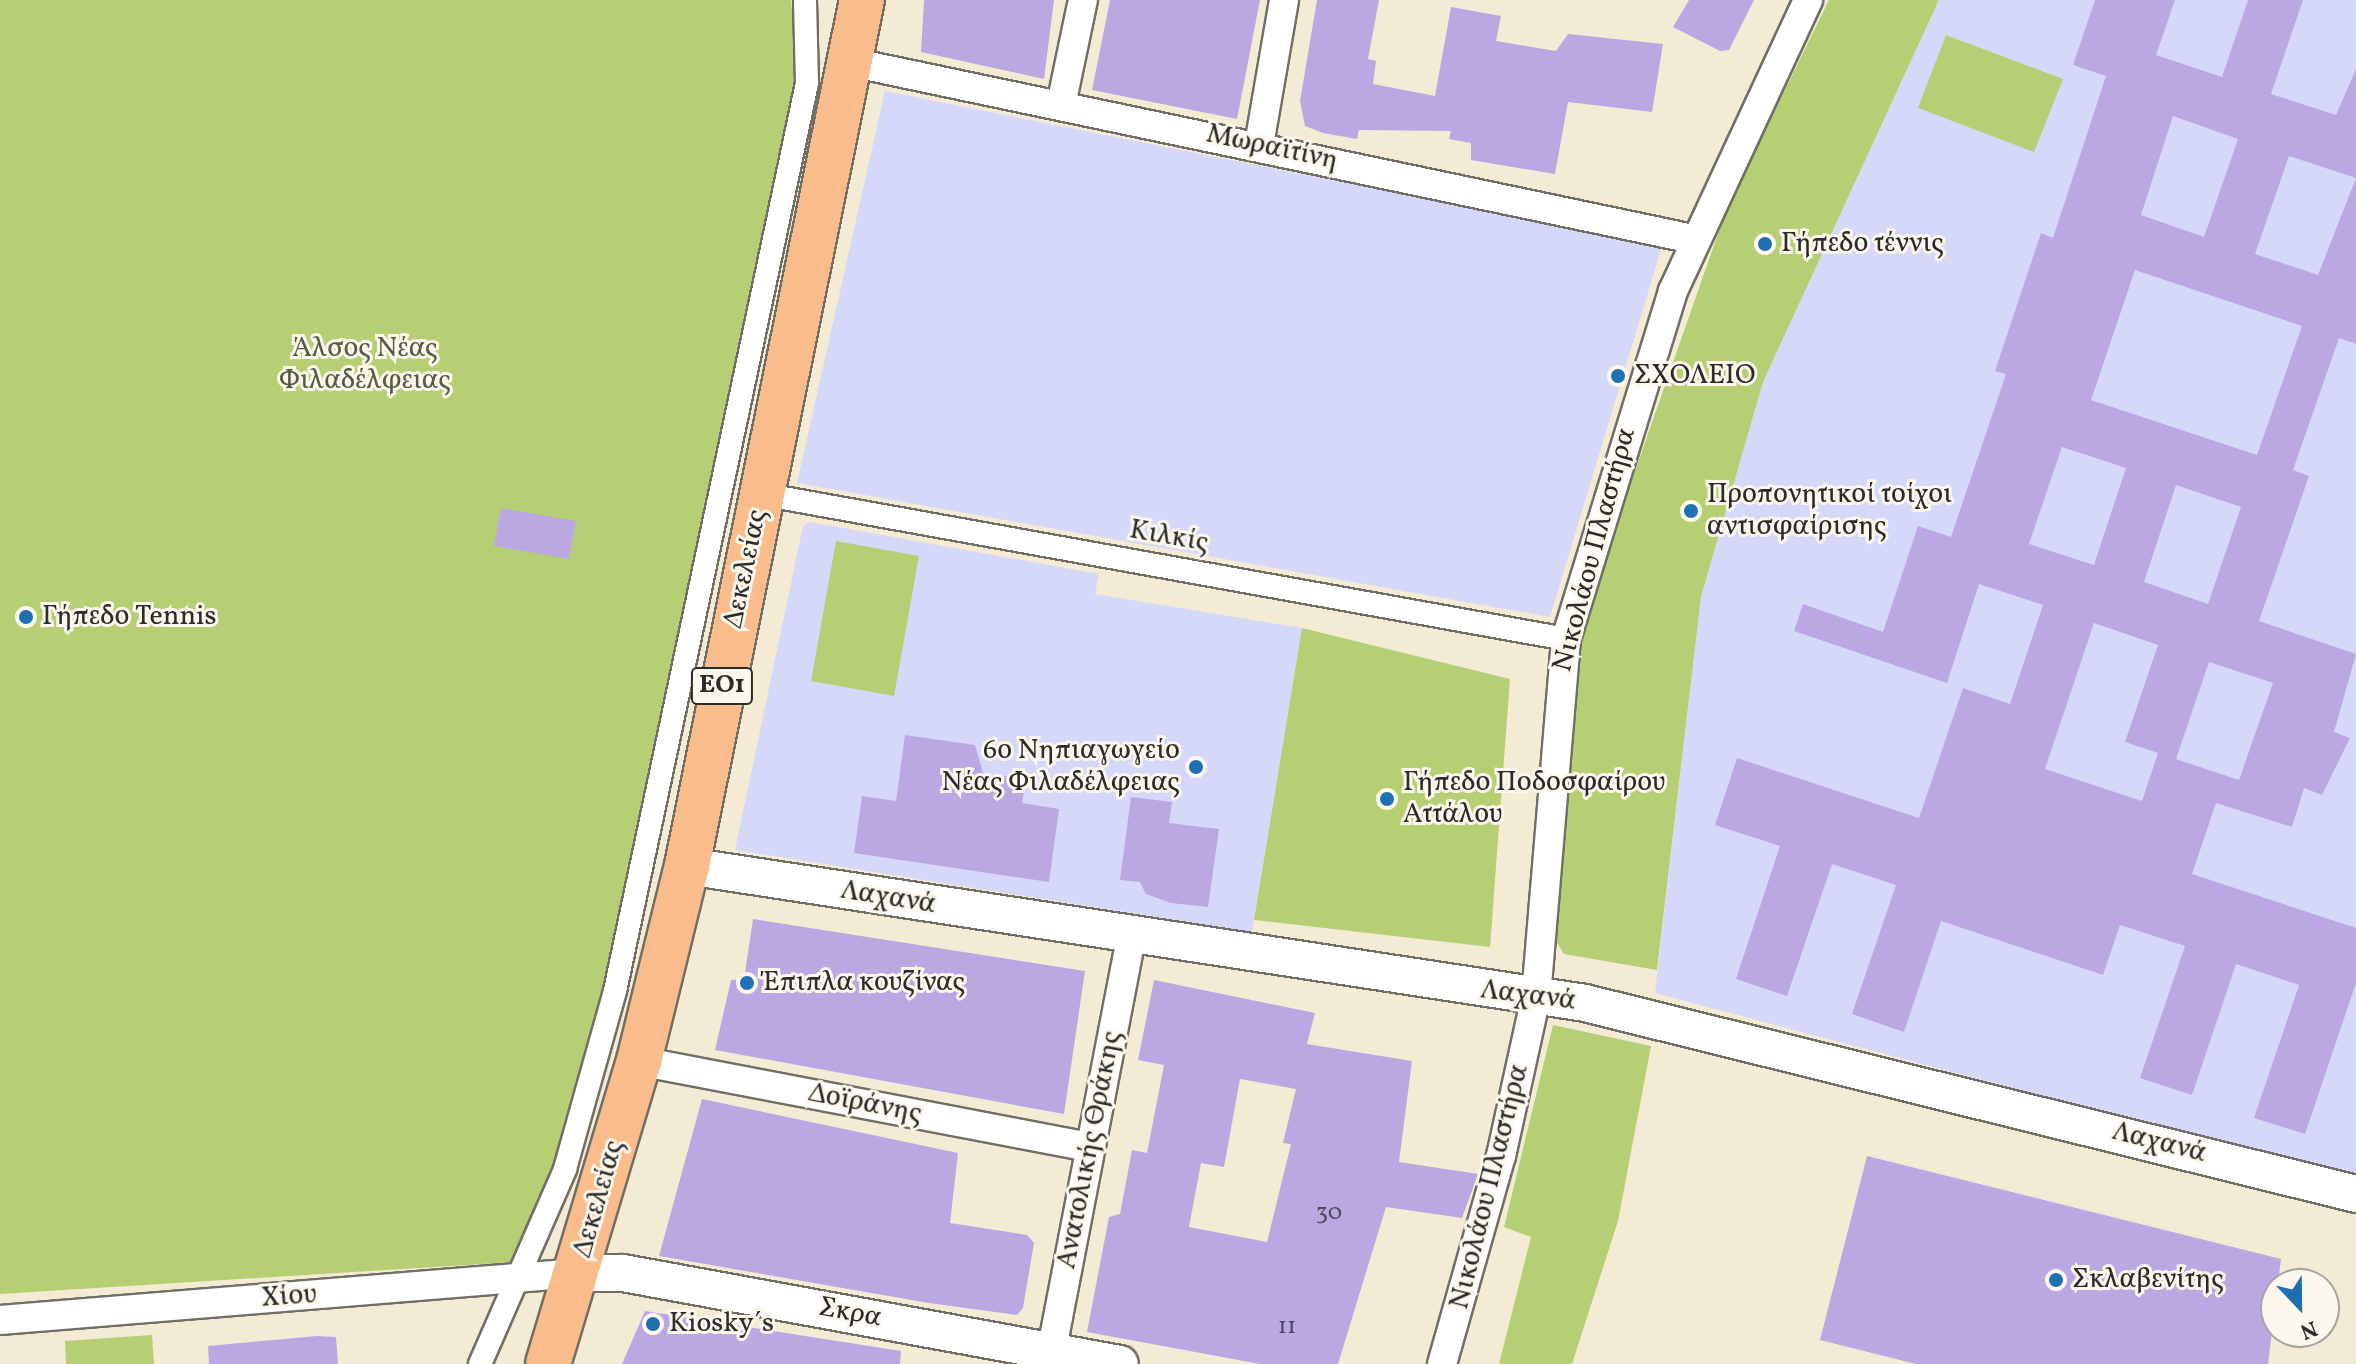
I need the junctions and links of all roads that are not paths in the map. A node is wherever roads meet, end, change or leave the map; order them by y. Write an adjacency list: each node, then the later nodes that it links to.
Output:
1 (805, 0): 19 (street)
2 (862, 0): 6 (main road, Δεκελείας / ΕΟ1)
3 (1083, 0): 7 (street)
4 (1284, 0): 8 (street)
5 (1808, 0): 9 (street, Νικολάου Πλαστήρα)
6 (850, 62): 7 (street, Μωραϊτίνη); 10 (main road, Δεκελείας / ΕΟ1)
7 (1061, 105): 8 (street, Μωραϊτίνη)
8 (1259, 145): 9 (street, Μωραϊτίνη)
9 (1693, 239): 11 (street, Νικολάου Πλαστήρα)
10 (761, 494): 11 (street, Κιλκίς); 12 (main road, Δεκελείας / ΕΟ1)
11 (1566, 639): 14 (street, Νικολάου Πλαστήρα)
12 (687, 866): 13 (street, Λαχανά); 15 (main road, Δεκελείας / ΕΟ1)
13 (1131, 937): 14 (street, Λαχανά); 16 (street, Ανατολικής Θράκης)
14 (1536, 997): 17 (street, Λαχανά); 25 (street, Νικολάου Πλαστήρα)
15 (639, 1061): 16 (street, Δοϊράνης); 18 (main road, Δεκελείας / ΕΟ1)
16 (1090, 1147): 21 (street, Ανατολικής Θράκης)
17 (2356, 1194)
18 (578, 1273): 19 (street, Χίου); 21 (street, Σκρα); 23 (main road, Δεκελείας / ΕΟ1)
19 (516, 1280): 20 (street, Χίου); 22 (street)
20 (0, 1320)
21 (1051, 1356): 24 (street, Σκρα)
22 (480, 1364)
23 (548, 1364)
24 (1120, 1364)
25 (1442, 1364)

